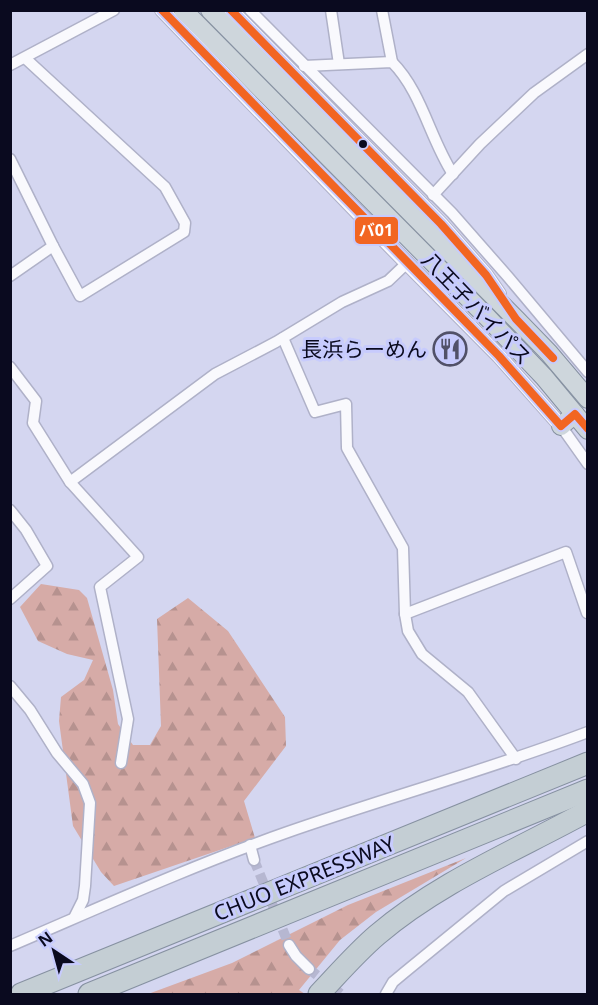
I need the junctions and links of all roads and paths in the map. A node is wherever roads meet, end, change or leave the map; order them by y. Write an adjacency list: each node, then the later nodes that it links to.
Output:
1 (114, 10): 10 (street)
2 (162, 10): 21 (street)
3 (183, 10): 28 (highway, 八王子バイパス)
4 (210, 10): 23 (highway, 八王子バイパス)
5 (231, 10): 19 (street)
6 (250, 10): 14 (street)
7 (331, 10): 12 (street)
8 (382, 10): 11 (street)
9 (588, 54): 16 (street)
10 (25, 58): 13 (street); 20 (street)
11 (392, 62): 12 (street); 16 (street)
12 (339, 64): 14 (street)
13 (10, 65)
14 (304, 66): 17 (street)
15 (10, 159): 20 (street)
16 (453, 174): 17 (street)
17 (434, 195): 18 (street)
18 (452, 213): 19 (street); 26 (street)
19 (441, 224): 23 (street)
20 (53, 246): 22 (street)
21 (408, 262): 24 (street); 29 (street)
22 (10, 276)
23 (516, 319): 27 (highway, 八王子バイパス)
24 (283, 338): 32 (street); 36 (street)
25 (10, 367): 32 (street)
26 (588, 372)
27 (588, 399)
28 (575, 414): 29 (highway); 30 (highway, 八王子バイパス)
29 (561, 426): 31 (street)
30 (588, 430)
31 (588, 464)
32 (70, 482): 40 (street)
33 (10, 510): 34 (street)
34 (10, 599)
35 (588, 613): 36 (street)
36 (405, 614): 39 (street)
37 (10, 686): 48 (street)
38 (588, 732): 39 (street)
39 (516, 759): 45 (street)
40 (122, 763)
41 (588, 763): 46 (highway, CHUO EXPRESSWAY)
42 (588, 790): 54 (highway, CHUO EXPRESSWAY)
43 (588, 811): 55 (highway)
44 (588, 841): 56 (street)
45 (250, 845): 47 (street); 48 (street)
46 (351, 859): 52 (highway); 53 (highway, CHUO EXPRESSWAY)
47 (254, 860)
48 (75, 916): 50 (street)
49 (289, 945): 51 (street)
50 (10, 946)
51 (309, 969)
52 (10, 983)
53 (21, 994)
54 (88, 994)
55 (320, 994)
56 (386, 994)

